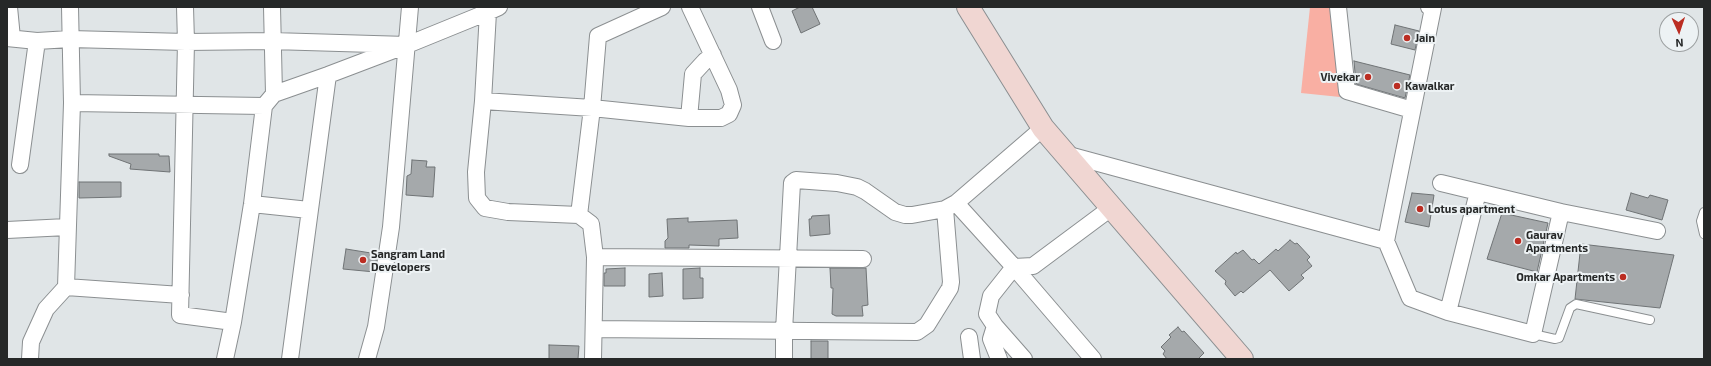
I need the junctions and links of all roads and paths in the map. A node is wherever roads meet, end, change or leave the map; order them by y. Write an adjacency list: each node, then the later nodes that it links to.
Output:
1 (9, 7): 13 (street)
2 (70, 7): 14 (street)
3 (185, 7): 18 (street)
4 (272, 7): 16 (street)
5 (410, 7): 19 (street)
6 (662, 7): 26 (street)
7 (690, 7): 20 (street)
8 (760, 7): 17 (street)
9 (968, 7): 29 (street)
10 (1338, 7): 27 (street)
11 (1429, 7): 27 (street)
12 (492, 9): 19 (street); 23 (street)
13 (9, 38): 15 (street)
14 (70, 39): 15 (street); 18 (street); 24 (street)
15 (37, 41): 31 (street)
16 (272, 41): 18 (street); 19 (street); 22 (street)
17 (773, 41)
18 (186, 42): 25 (street)
19 (407, 45): 21 (street); 63 (street)
20 (714, 55): 28 (street); 28 (street)
21 (328, 75): 22 (street); 37 (street)
22 (269, 100): 25 (street); 34 (street)
23 (483, 101): 26 (street); 40 (street)
24 (72, 103): 25 (street); 41 (street)
25 (184, 104): 51 (street)
26 (592, 108): 28 (street); 40 (street)
27 (1412, 110): 45 (street)
28 (689, 118)
29 (1043, 128): 30 (street); 35 (street)
30 (1065, 154): 36 (street); 45 (street)
31 (20, 165)
32 (1440, 183): 33 (street)
33 (1478, 192): 38 (street); 52 (street)
34 (252, 204): 37 (street); 54 (street)
35 (950, 206): 48 (street); 49 (street); 57 (street)
36 (1112, 208): 49 (street); 70 (street)
37 (309, 210): 62 (street)
38 (1562, 212): 43 (street); 58 (street)
39 (1704, 212): 44 (lane)
40 (579, 215): 46 (street)
41 (68, 227): 42 (street); 50 (street)
42 (7, 230)
43 (1656, 231)
44 (1704, 234)
45 (1386, 241): 52 (street)
46 (595, 257): 48 (street); 56 (street)
47 (863, 259): 48 (street)
48 (787, 260): 57 (street)
49 (1014, 267): 55 (street); 69 (street)
50 (66, 287): 51 (street); 60 (street)
51 (181, 295): 54 (street)
52 (1448, 312): 58 (street)
53 (1650, 320): 58 (lane)
54 (233, 322): 61 (street)
55 (995, 326): 67 (street); 68 (street)
56 (595, 329): 57 (street); 64 (street)
57 (784, 331): 65 (street)
58 (1533, 334)
59 (969, 337): 66 (street)
60 (30, 359)
61 (225, 359)
62 (290, 359)
63 (367, 359)
64 (593, 359)
65 (784, 359)
66 (972, 359)
67 (999, 359)
68 (1024, 359)
69 (1093, 359)
70 (1242, 359)

